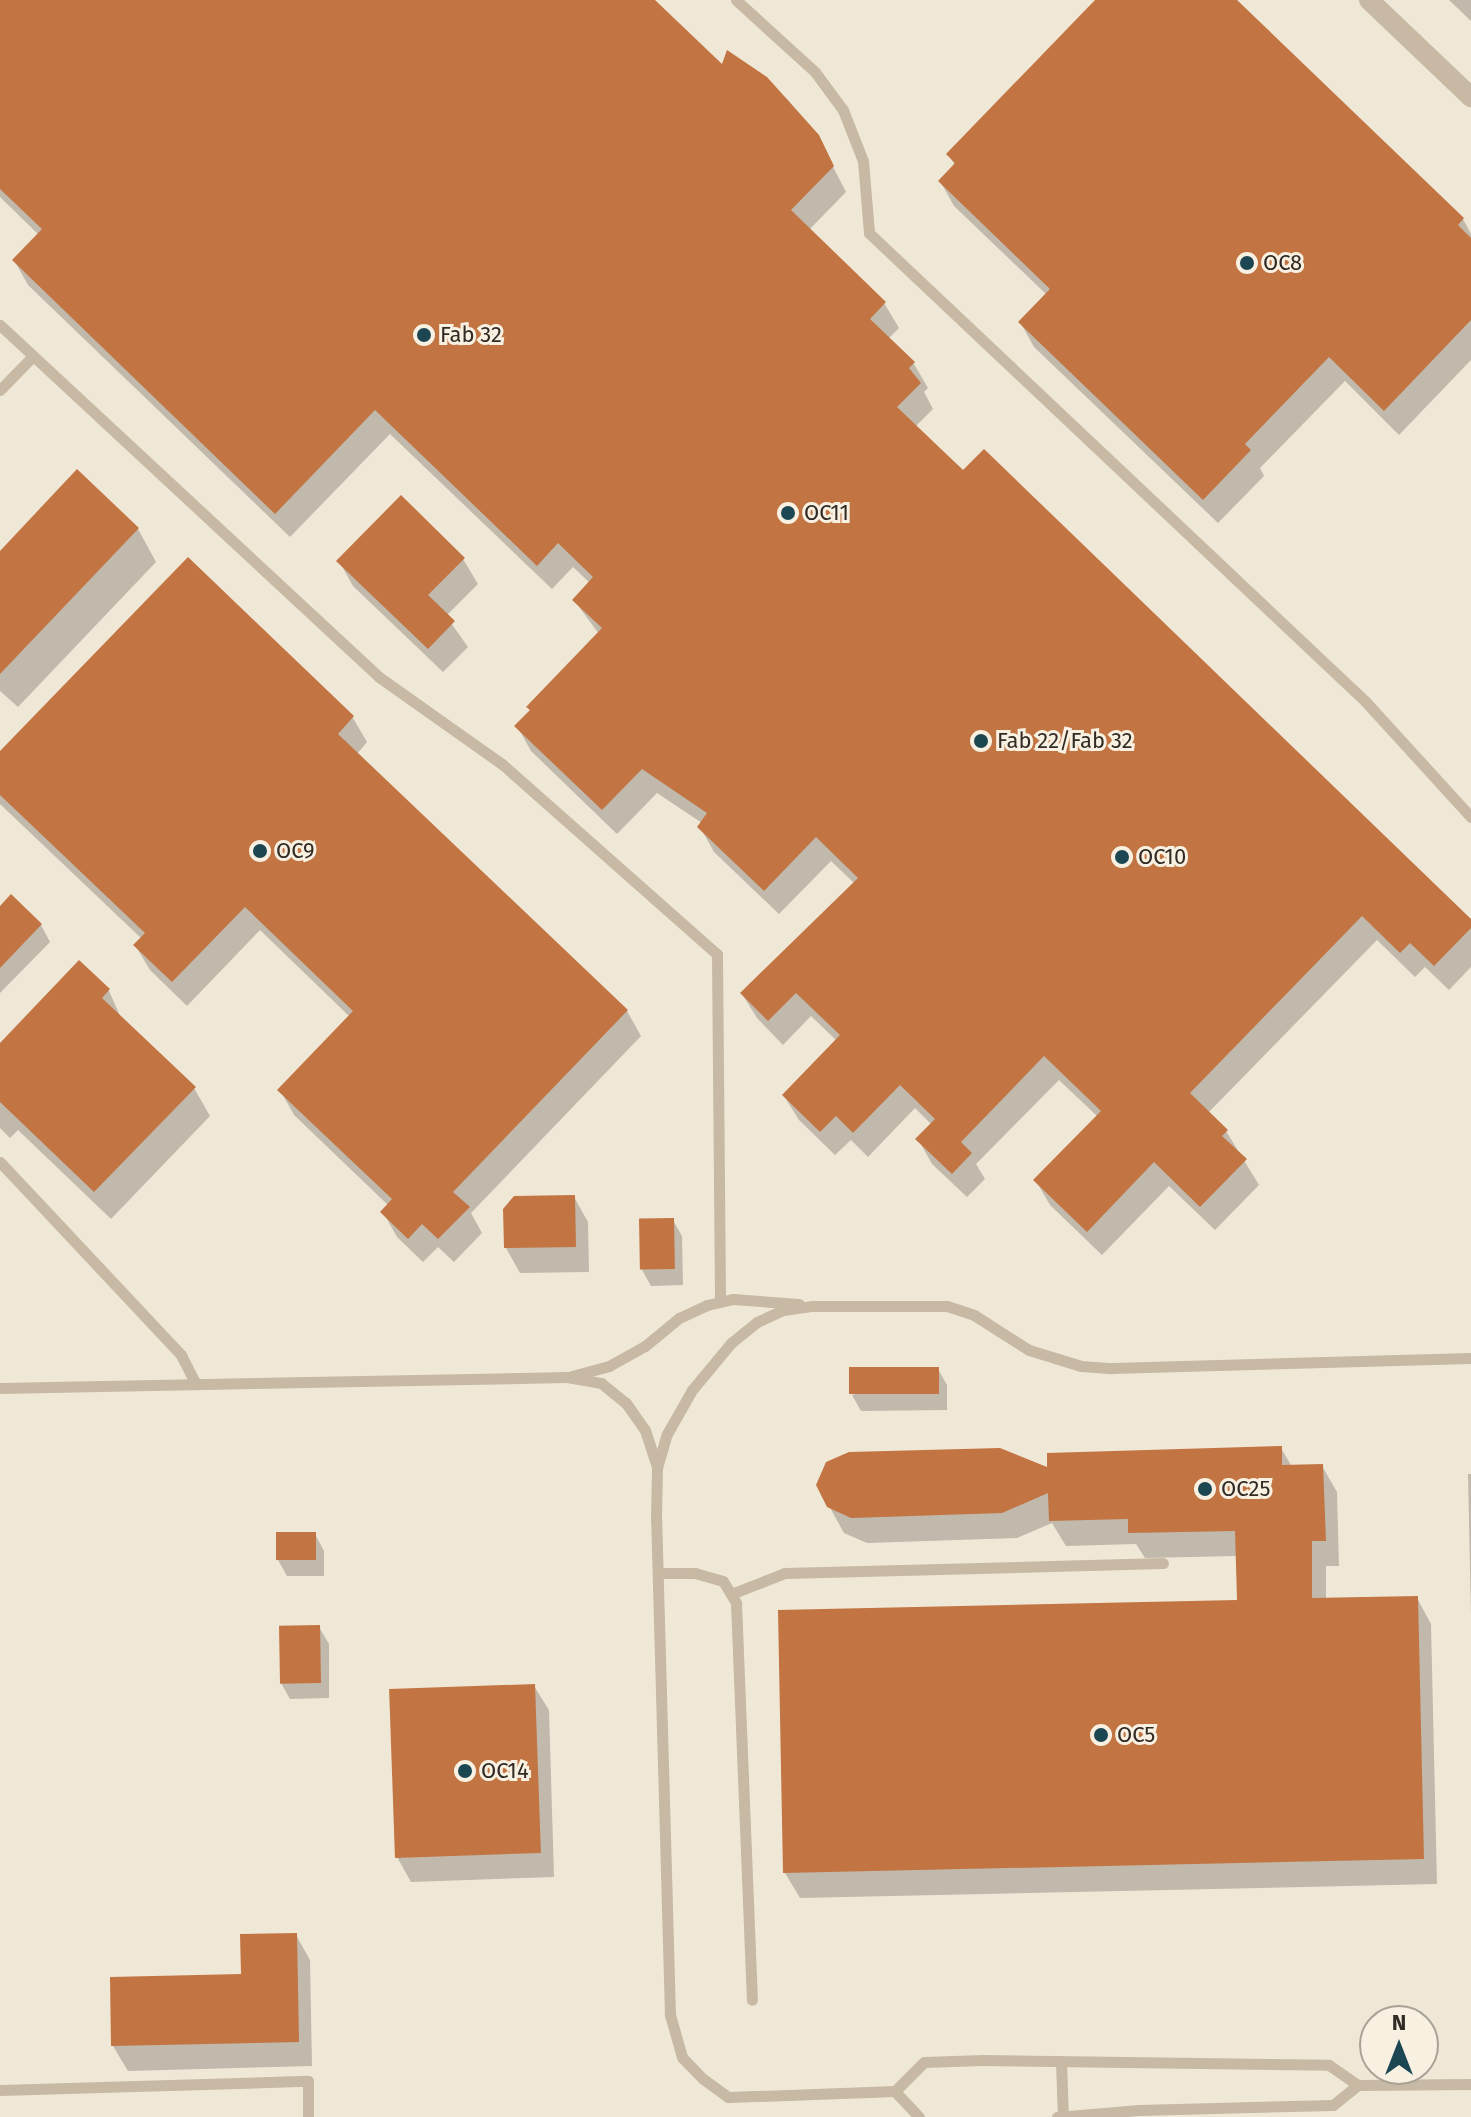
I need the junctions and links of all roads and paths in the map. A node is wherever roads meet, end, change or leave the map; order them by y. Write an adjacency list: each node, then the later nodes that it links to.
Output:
1 (736, 0): 7 (lane)
2 (1369, 0): 3 (street)
3 (1471, 97)
4 (0, 325): 5 (lane)
5 (33, 356): 6 (lane); 9 (lane)
6 (0, 390)
7 (1471, 817)
8 (0, 1162): 13 (lane)
9 (720, 1302): 10 (lane); 12 (lane)
10 (813, 1306): 11 (lane); 15 (lane)
11 (1471, 1358)
12 (567, 1377): 13 (lane); 15 (lane)
13 (195, 1383): 14 (lane)
14 (0, 1388)
15 (657, 1468): 17 (lane)
16 (1163, 1563): 18 (lane)
17 (658, 1573): 18 (lane); 24 (lane)
18 (731, 1594): 19 (lane)
19 (752, 2000)
20 (1061, 2061): 22 (lane); 24 (lane); 27 (lane)
21 (1471, 2084): 22 (lane)
22 (1358, 2085): 27 (lane)
23 (0, 2090): 25 (lane)
24 (895, 2091): 26 (lane)
25 (308, 2117)
26 (919, 2117)
27 (1060, 2117)

